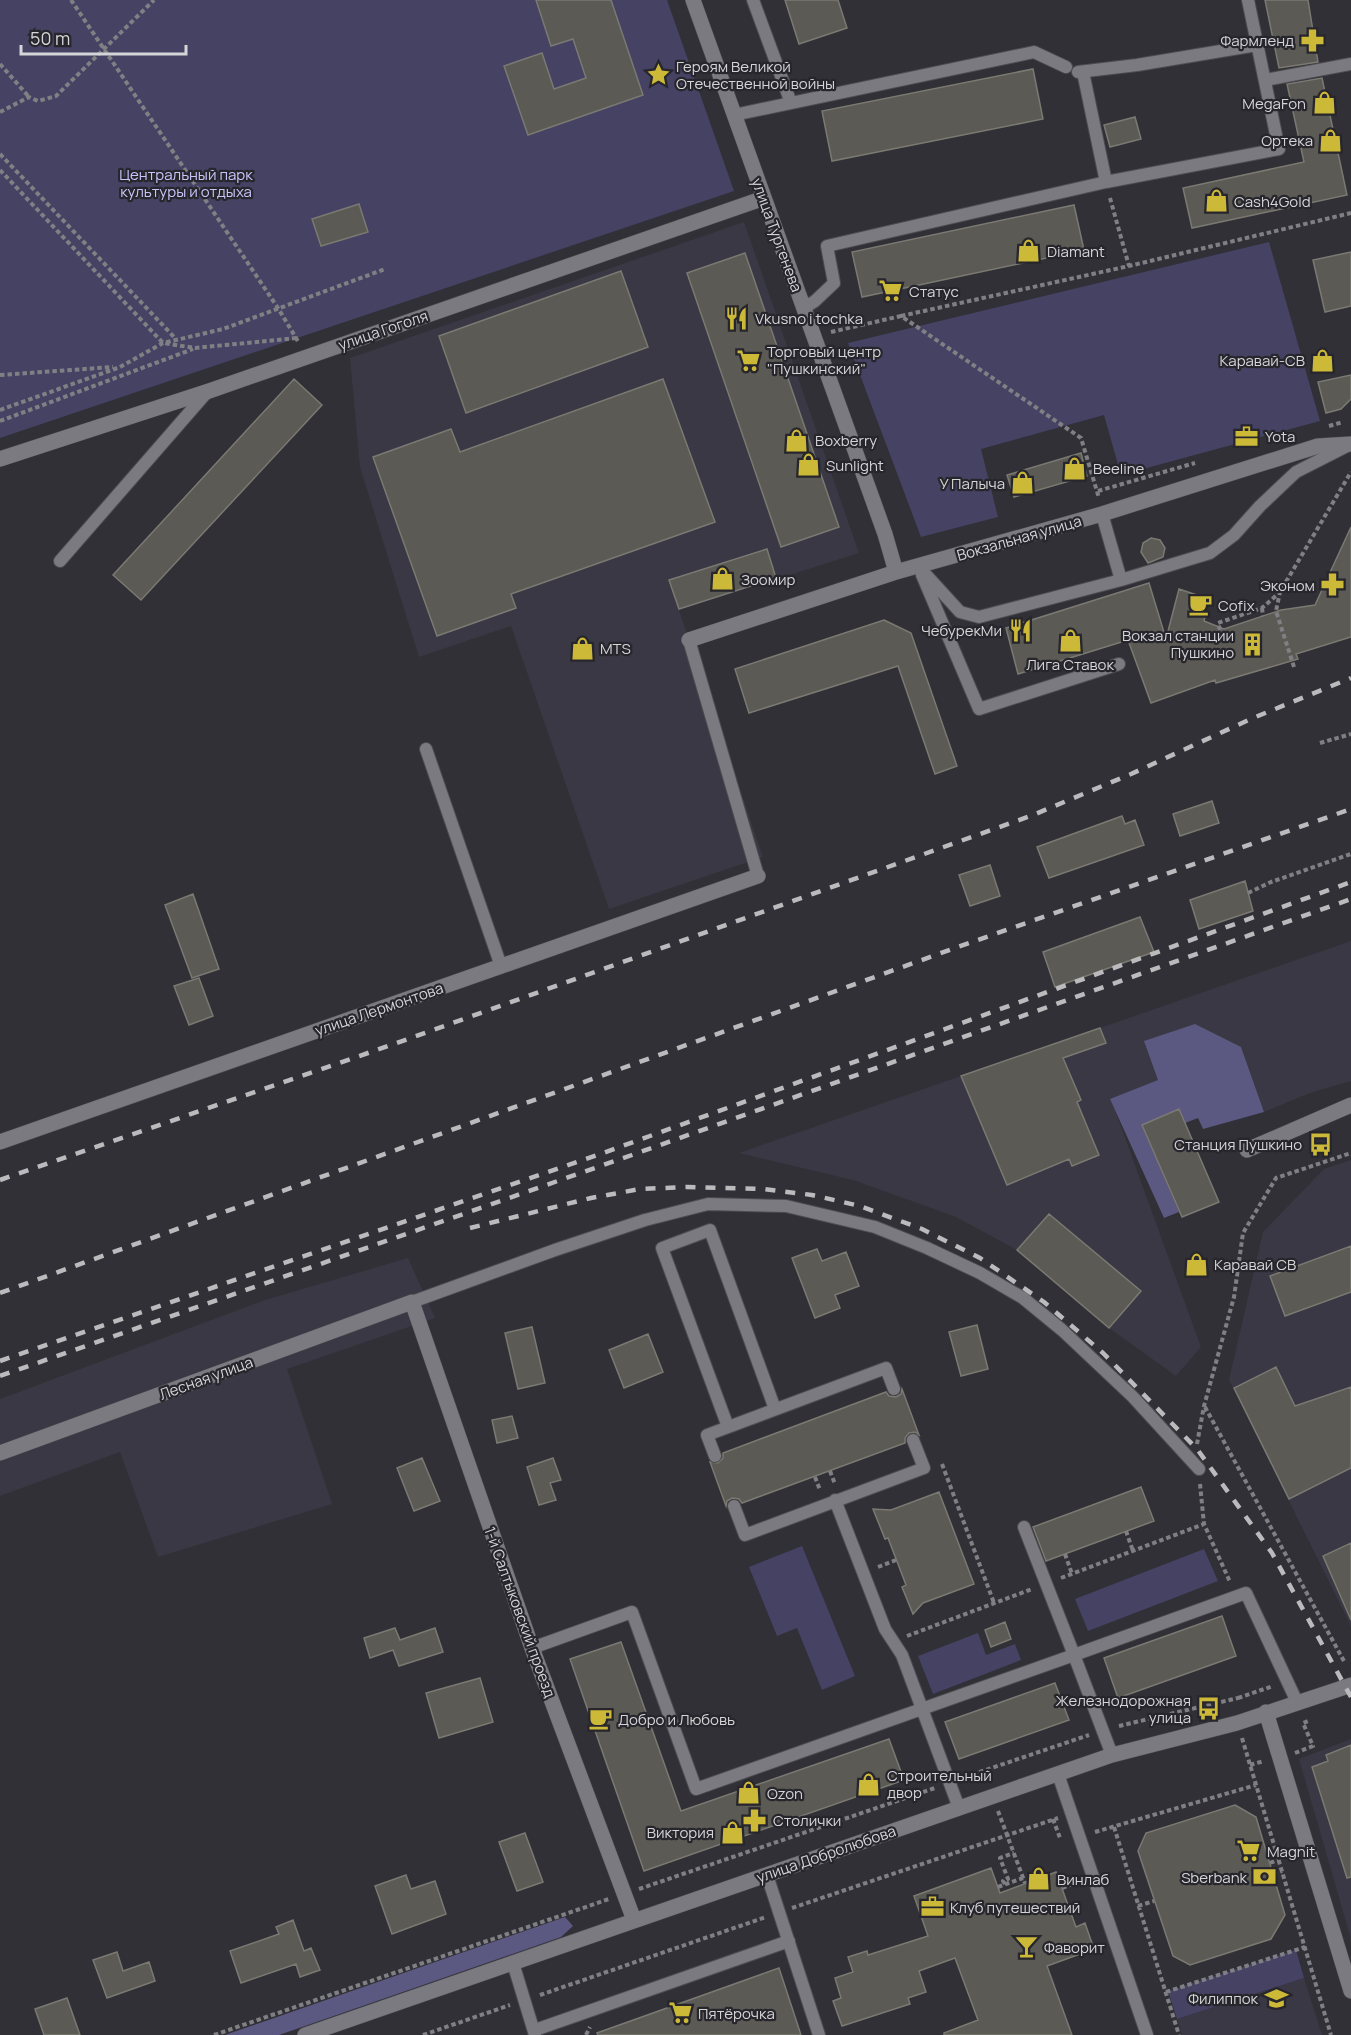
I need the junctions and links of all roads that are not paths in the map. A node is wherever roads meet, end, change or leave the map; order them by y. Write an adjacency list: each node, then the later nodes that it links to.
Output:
1 (693, 0): 9 (street, улица Тургенева)
2 (753, 0): 8 (lane)
3 (1248, 0): 4 (lane)
4 (1257, 45): 7 (lane); 10 (lane)
5 (1351, 64): 7 (lane)
6 (1066, 67): 8 (lane)
7 (1265, 80): 10 (lane)
8 (790, 103): 9 (lane)
9 (735, 116): 11 (street, улица Тургенева)
10 (1106, 182): 12 (lane)
11 (764, 198): 12 (street, улица Тургенева); 13 (street, улица Гоголя)
12 (804, 308): 19 (street, улица Тургенева)
13 (209, 391): 15 (street, улица Гоголя); 17 (lane)
14 (1350, 444): 16 (street, Вокзальная улица); 20 (lane)
15 (0, 459)
16 (1102, 514): 18 (street, Вокзальная улица); 20 (lane)
17 (60, 561)
18 (918, 566): 19 (street, Вокзальная улица); 20 (lane); 22 (lane)
19 (896, 572): 21 (street, Вокзальная улица)
20 (1121, 580)
21 (689, 640): 24 (lane)
22 (1119, 664)
23 (426, 749): 25 (lane)
24 (758, 876): 25 (street, улица Лермонтова)
25 (501, 966): 27 (street, улица Лермонтова)
26 (1351, 1105): 28 (street)
27 (0, 1142)
28 (1247, 1149)
29 (412, 1302): 34 (street, Лесная улица); 36 (lane); 40 (street, 1-й Салтыковский проезд)
30 (894, 1389): 31 (lane)
31 (775, 1409): 32 (lane); 32 (lane)
32 (728, 1427): 35 (lane)
33 (913, 1440): 37 (lane)
34 (0, 1453)
35 (714, 1456)
36 (1199, 1470)
37 (835, 1500): 38 (lane); 44 (lane)
38 (734, 1506)
39 (1024, 1527): 41 (lane)
40 (532, 1648): 44 (lane); 50 (street, 1-й Салтыковский проезд)
41 (1074, 1655): 43 (lane); 44 (lane); 46 (lane)
42 (1351, 1685): 43 (street, улица Добролюбова)
43 (1297, 1702): 45 (street, улица Добролюбова)
44 (922, 1709): 48 (lane)
45 (1266, 1712): 46 (street, улица Добролюбова); 53 (street)
46 (1112, 1755): 47 (street, улица Добролюбова)
47 (1058, 1774): 48 (street, улица Добролюбова); 57 (lane)
48 (959, 1808): 49 (street, улица Добролюбова)
49 (767, 1875): 50 (street, улица Добролюбова); 51 (lane)
50 (634, 1920): 52 (street, улица Добролюбова)
51 (789, 1941): 54 (lane); 56 (lane)
52 (513, 1963): 54 (lane); 55 (street, улица Добролюбова)
53 (1351, 1991)
54 (535, 2032)
55 (305, 2035)
56 (819, 2035)
57 (1147, 2035)

